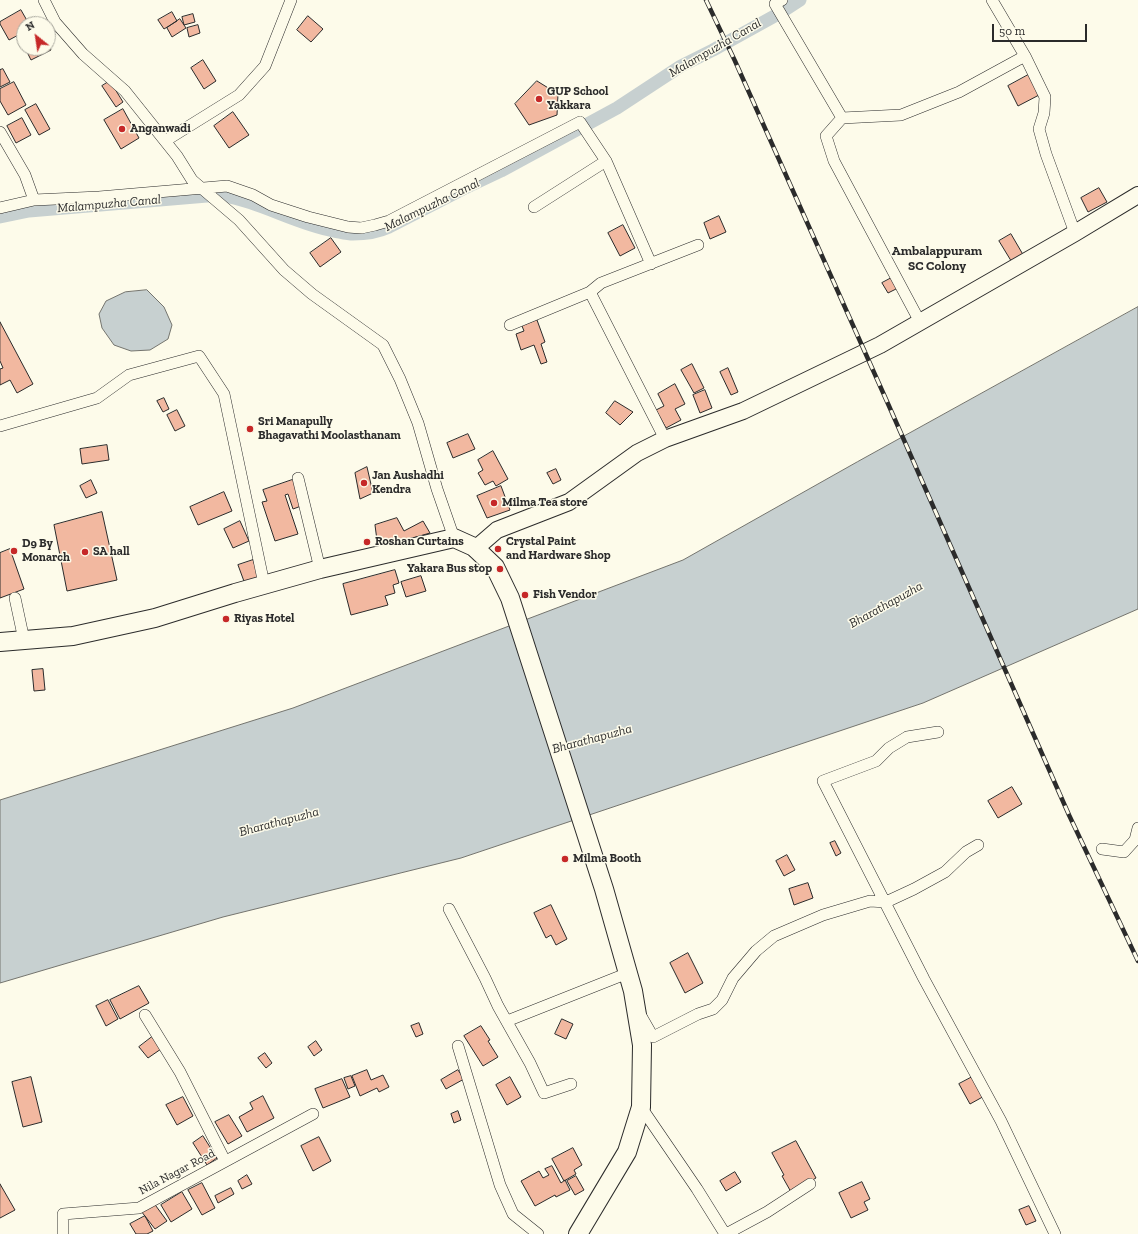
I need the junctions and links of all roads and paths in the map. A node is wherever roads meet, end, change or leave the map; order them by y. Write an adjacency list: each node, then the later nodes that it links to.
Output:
1 (44, 0): 8 (street)
2 (292, 0): 8 (street)
3 (782, 0): 6 (street)
4 (992, 0): 5 (street)
5 (1025, 56): 6 (street); 15 (street)
6 (842, 118): 19 (street)
7 (0, 132): 12 (street)
8 (165, 141): 10 (street)
9 (606, 161): 10 (street); 13 (street); 17 (street)
10 (209, 194): 12 (street); 24 (street)
11 (1138, 195): 15 (street)
12 (34, 200): 14 (street)
13 (534, 207)
14 (0, 208)
15 (1075, 234): 19 (street)
16 (698, 245): 17 (street)
17 (651, 264): 18 (street)
18 (590, 292): 20 (street); 22 (street)
19 (920, 322): 22 (street)
20 (510, 325)
21 (0, 426): 27 (street)
22 (665, 439): 25 (street)
23 (298, 478): 26 (street)
24 (454, 538): 25 (main road); 26 (main road)
25 (475, 549): 37 (main road)
26 (320, 569): 27 (main road)
27 (264, 584): 29 (main road)
28 (15, 598): 29 (street)
29 (24, 640): 30 (main road)
30 (0, 642)
31 (938, 732): 35 (street)
32 (1138, 828): 34 (street)
33 (978, 845): 35 (street)
34 (1102, 849)
35 (886, 902): 38 (street); 51 (street)
36 (448, 910): 40 (street)
37 (628, 973): 38 (main road); 40 (street)
38 (634, 1005): 43 (main road)
39 (145, 1015): 45 (street)
40 (507, 1020): 42 (street)
41 (458, 1046): 48 (street)
42 (571, 1084)
43 (641, 1107): 49 (main road); 50 (street)
44 (313, 1114): 45 (street, Nila Nagar Road)
45 (225, 1161): 47 (street, Nila Nagar Road)
46 (810, 1184): 50 (street)
47 (63, 1234)
48 (538, 1234)
49 (578, 1234)
50 (726, 1234)
51 (1053, 1234)

